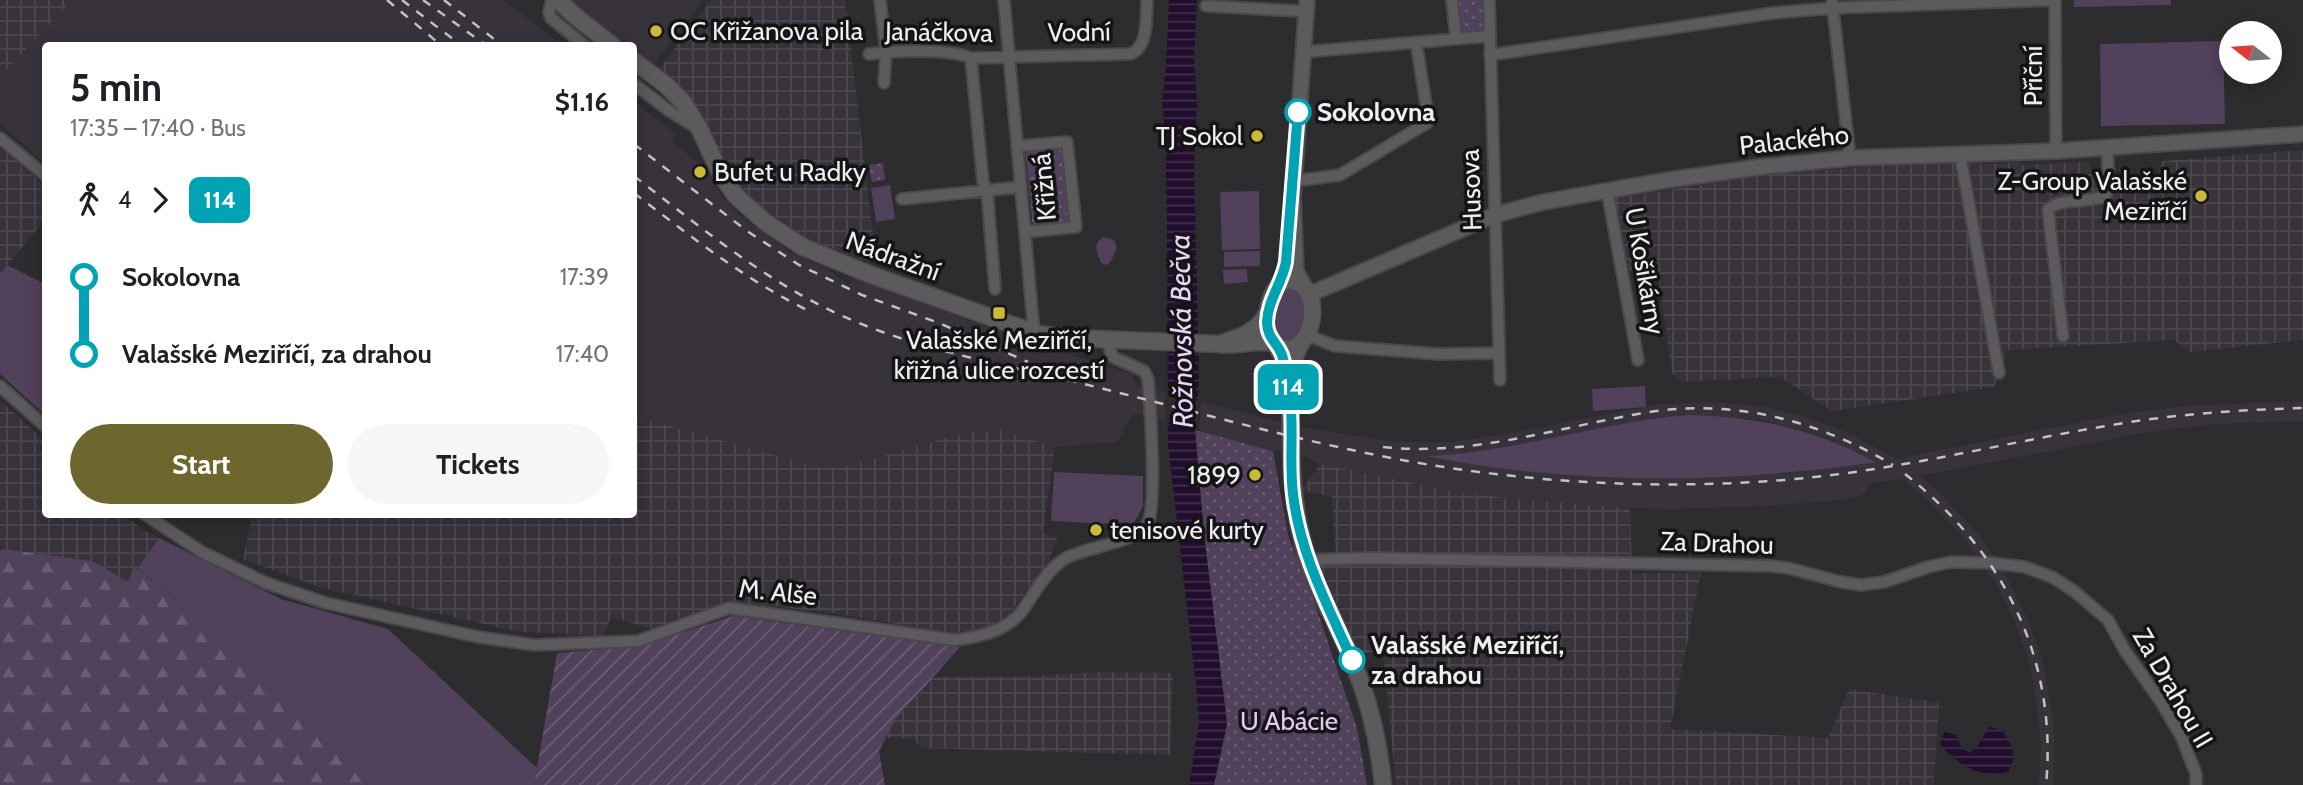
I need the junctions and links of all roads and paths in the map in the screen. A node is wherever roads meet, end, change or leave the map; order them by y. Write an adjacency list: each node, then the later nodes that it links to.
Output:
1 (552, 0): 14 (street)
2 (558, 0): 15 (main road)
3 (880, 0): 17 (street)
4 (1004, 0): 21 (street, Křižná)
5 (1147, 0): 21 (street, Vodní)
6 (1452, 0): 13 (street)
7 (1489, 0): 12 (street, Husova)
8 (2055, 0): 9 (street); 31 (street, Příční)
9 (1832, 4): 20 (street); 33 (street)
10 (1206, 6): 11 (street)
11 (1303, 6): 18 (street)
12 (1490, 36): 13 (street); 20 (street, Husova)
13 (1457, 38): 16 (street)
14 (580, 42)
15 (608, 42)
16 (1416, 42): 18 (street); 36 (street)
17 (886, 52): 19 (street, Janáčkova); 22 (street, Janáčkova); 24 (street)
18 (1303, 52): 36 (street)
19 (869, 54)
20 (1490, 55): 40 (street, Husova)
21 (1009, 56): 22 (street, Janáčkova); 29 (street, Křižná)
22 (971, 58): 37 (street)
23 (637, 63): 26 (main road, Nádražní)
24 (884, 83)
25 (637, 86): 26 (street)
26 (700, 130): 46 (main road, Nádražní)
27 (2303, 134): 30 (street, Palackého)
28 (0, 138): 34 (street)
29 (1017, 146): 35 (street, Křižná); 41 (street, Křižná)
30 (2107, 147): 31 (street, Palackého); 47 (street)
31 (2056, 151): 32 (street, Palackého)
32 (1960, 155): 33 (street, Palackého); 54 (street)
33 (1850, 159): 38 (street, Palackého)
34 (42, 173)
35 (1021, 187): 37 (street); 41 (street, Křižná)
36 (1293, 188): 42 (street); 44 (street)
37 (987, 190): 39 (street); 43 (street)
38 (1607, 190): 40 (street, Palackého); 53 (street, U Košikárny)
39 (901, 199)
40 (1495, 215): 44 (street, Palackého); 52 (street, Husova)
41 (1025, 232): 46 (street, Křižná)
42 (1278, 286): 44 (main road); 45 (main road)
43 (995, 289)
44 (1306, 289): 49 (main road)
45 (1268, 311): 50 (main road, Nádražní); 51 (main road)
46 (1034, 333): 48 (main road, Nádražní)
47 (2063, 336)
48 (1110, 340): 50 (main road, Nádražní); 59 (street, M. Alše)
49 (1303, 340): 51 (main road); 52 (street); 57 (main road)
50 (1215, 344): 51 (main road, Nádražní)
51 (1275, 344): 57 (main road)
52 (1499, 353): 55 (street, Husova)
53 (1638, 360)
54 (1999, 373)
55 (1500, 380)
56 (0, 386): 58 (street)
57 (1290, 397): 60 (main road)
58 (42, 423)
59 (150, 518)
60 (1308, 560): 61 (street, Za Drahou); 62 (main road)
61 (2104, 615): 63 (street, Za Drahou II)
62 (1383, 785)
63 (2196, 785)

